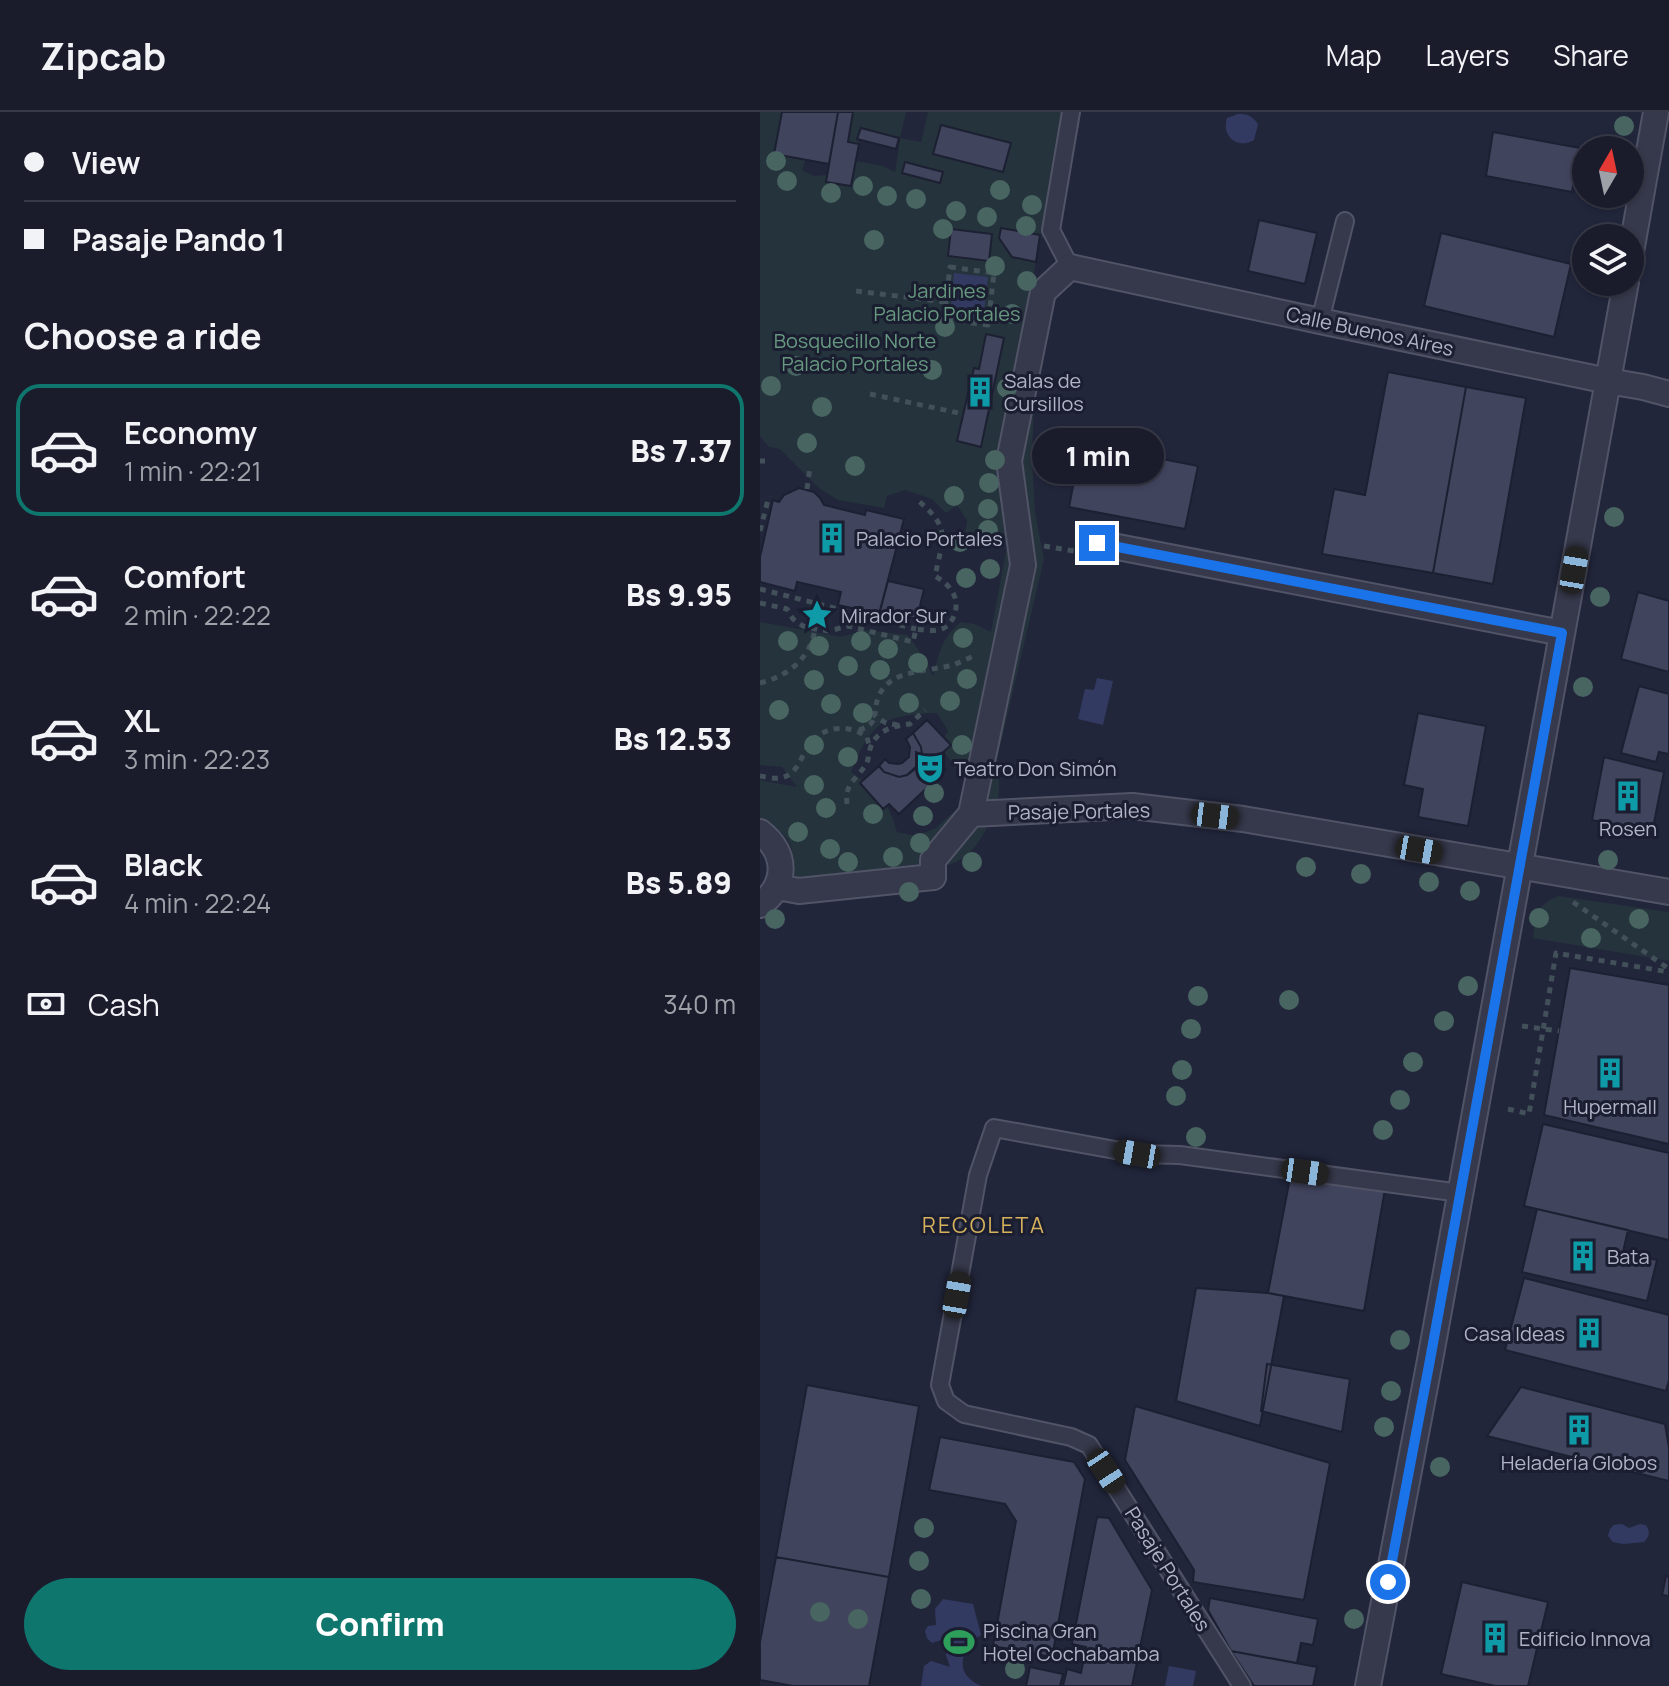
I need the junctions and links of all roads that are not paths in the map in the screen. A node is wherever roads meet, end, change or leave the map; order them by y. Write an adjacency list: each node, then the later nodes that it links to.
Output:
1 (1071, 112): 5 (lane)
2 (1656, 112): 4 (street)
3 (1345, 221): 7 (lane)
4 (1636, 224)
5 (1070, 267): 7 (street, Calle Buenos Aires); 12 (street)
6 (1623, 296): 8 (street)
7 (1320, 321): 8 (street, Calle Buenos Aires)
8 (1608, 381): 9 (street, Calle Buenos Aires); 11 (street)
9 (1669, 394)
10 (1097, 543): 11 (street)
11 (1562, 633): 14 (street)
12 (971, 814): 14 (street, Pasaje Portales); 15 (street)
13 (760, 832): 15 (street)
14 (1519, 867): 16 (street, Pasaje Portales); 18 (street)
15 (777, 887): 17 (street)
16 (1669, 892)
17 (760, 905)
18 (1460, 1193): 19 (street); 20 (lane, Pasaje Portales)
19 (1376, 1681)
20 (1242, 1686)

